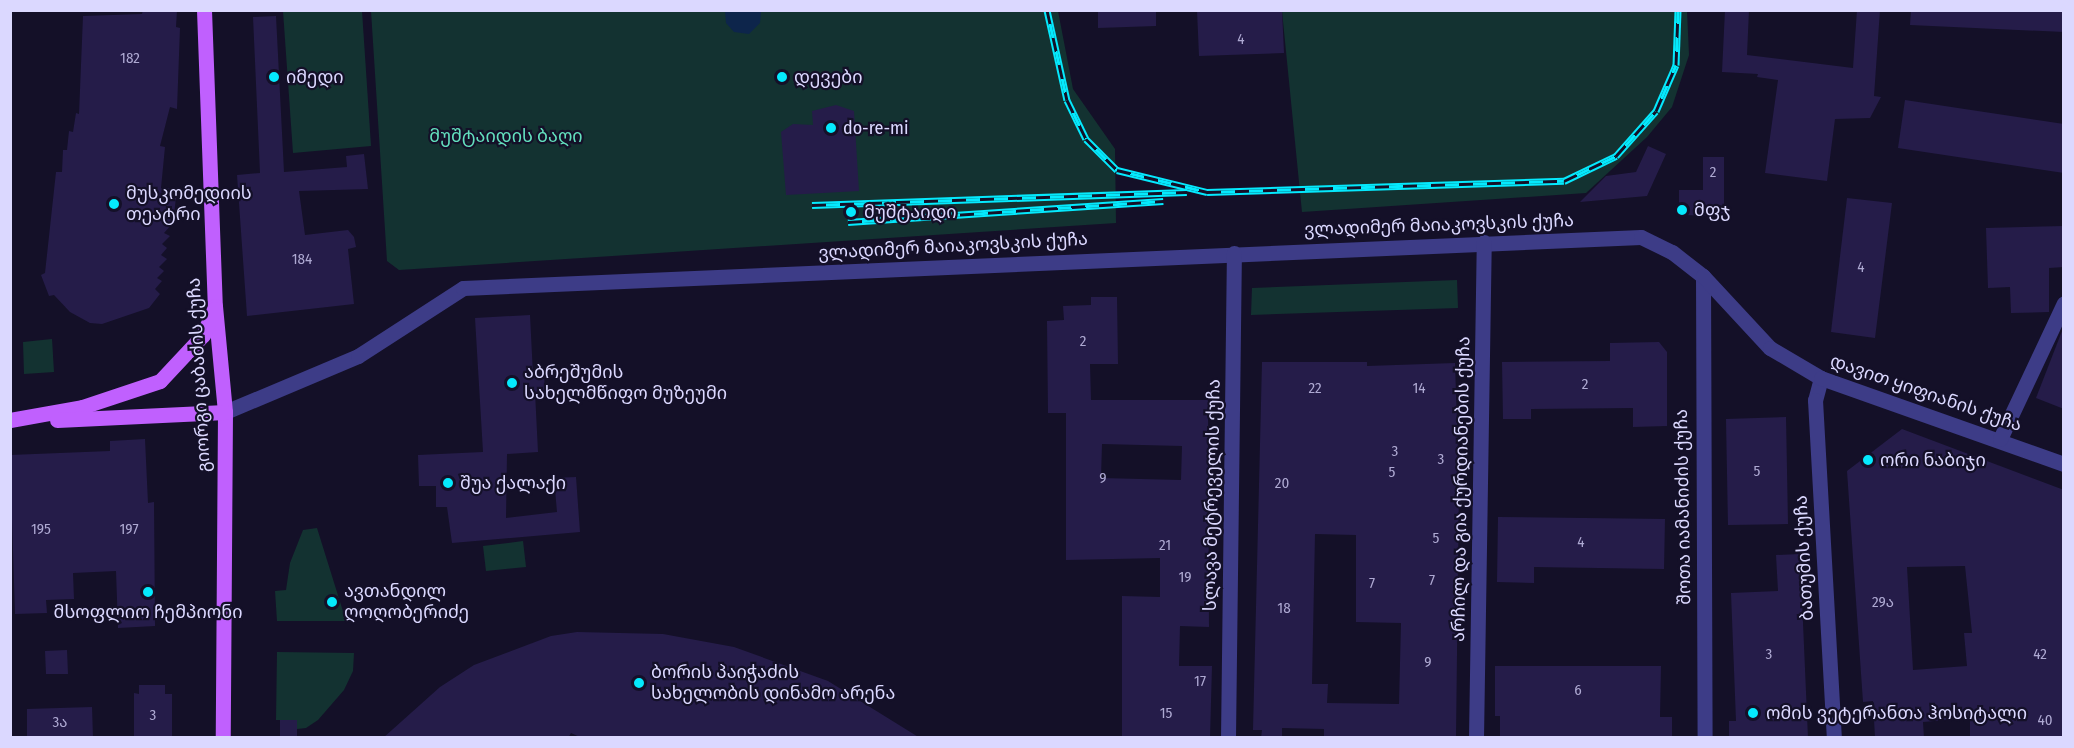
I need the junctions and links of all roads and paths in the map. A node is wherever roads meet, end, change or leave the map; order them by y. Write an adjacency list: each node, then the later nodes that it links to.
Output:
1 (204, 10): 6 (main road, გიორგი ცაბაძის ქუჩა)
2 (1484, 242): 3 (street, ვლადიმერ მაიაკოვსკის ქუჩა); 4 (street, ვლადიმერ მაიაკოვსკის ქუჩა); 14 (street, არჩილ და გია ქურდიანების ქუჩა)
3 (1234, 253): 8 (street, ვლადიმერ მაიაკოვსკის ქუჩა); 13 (street, სლავა მეტრეველის ქუჩა)
4 (1702, 276): 7 (street, დავით ყიფიანის ქუჩა); 15 (street, შოთა იამანიძის ქუჩა)
5 (2064, 303): 10 (street)
6 (215, 306): 8 (main road, გიორგი ცაბაძის ქუჩა); 9 (main road)
7 (1821, 378): 10 (street, დავით ყიფიანის ქუჩა); 16 (street, ბათუმის ქუჩა)
8 (225, 412): 9 (main road); 12 (main road, გიორგი ცაბაძის ქუჩა)
9 (10, 421)
10 (2000, 439): 11 (street, დავით ყიფიანის ქუჩა)
11 (2064, 464)
12 (223, 738)
13 (1228, 738)
14 (1476, 738)
15 (1705, 738)
16 (1834, 738)

